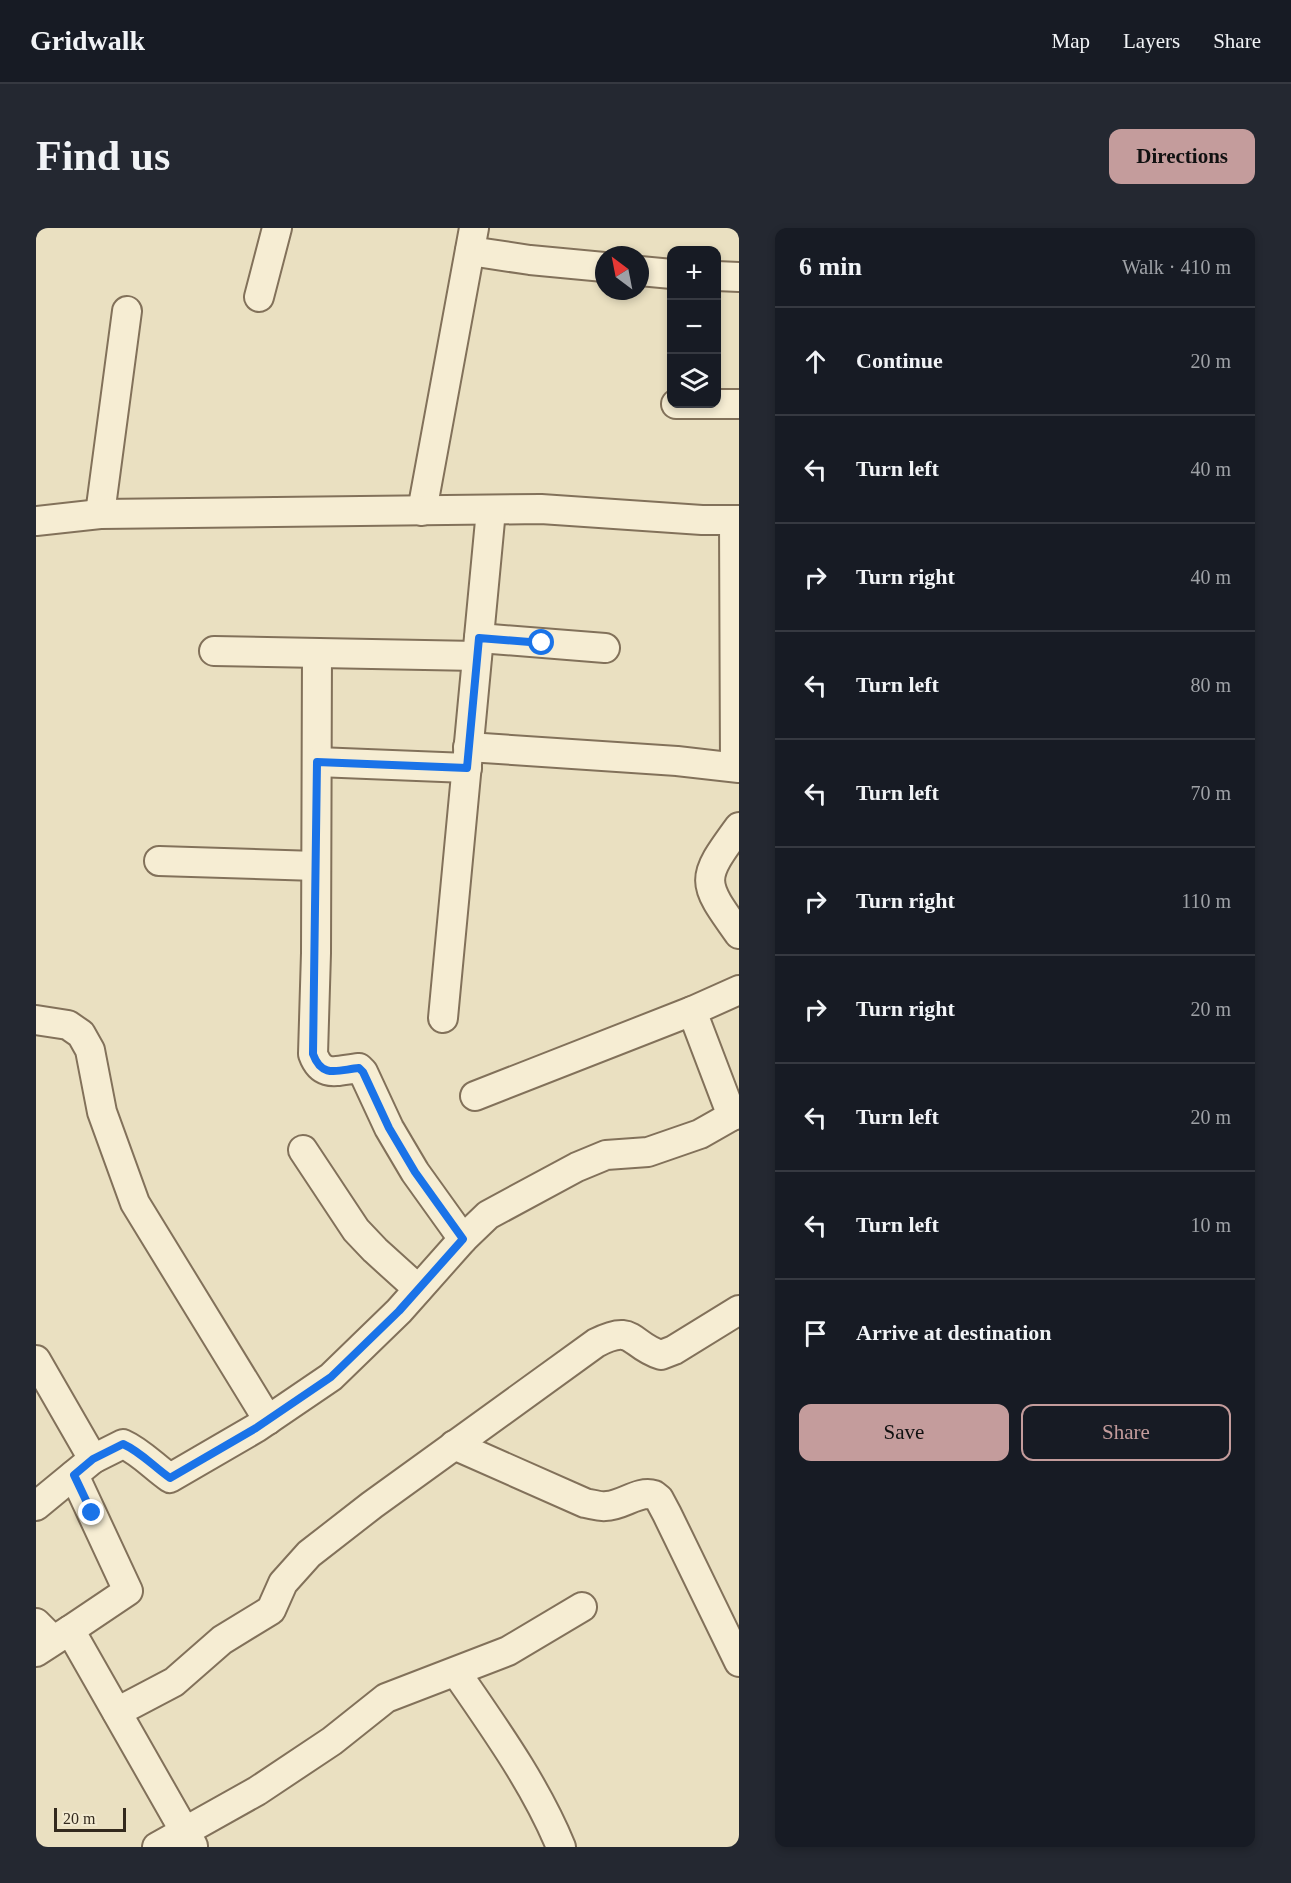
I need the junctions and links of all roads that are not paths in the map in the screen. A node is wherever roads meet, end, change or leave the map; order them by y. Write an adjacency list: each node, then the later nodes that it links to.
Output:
1 (277, 228): 8 (street)
2 (472, 240): 3 (street); 13 (street)
3 (595, 266)
4 (649, 272): 5 (street)
5 (667, 274)
6 (721, 276): 7 (street)
7 (739, 277)
8 (259, 297)
9 (127, 310): 14 (street)
10 (721, 404): 11 (street)
11 (739, 404)
12 (491, 510): 13 (street); 15 (street); 17 (street)
13 (422, 511): 14 (street)
14 (100, 514): 16 (street)
15 (736, 520): 21 (street)
16 (36, 521)
17 (478, 647): 18 (street); 20 (street); 22 (street)
18 (605, 648)
19 (214, 651): 20 (street)
20 (317, 653): 23 (street)
21 (737, 655): 24 (street)
22 (468, 758): 23 (street); 24 (street); 31 (street)
23 (317, 762): 27 (street)
24 (737, 767)
25 (739, 827): 28 (street)
26 (159, 861): 27 (street)
27 (316, 866): 36 (street)
28 (739, 934)
29 (739, 990): 30 (street)
30 (692, 1011): 33 (street); 34 (street)
31 (443, 1018)
32 (36, 1020): 40 (street)
33 (475, 1096)
34 (735, 1114): 36 (street)
35 (303, 1150): 37 (street)
36 (463, 1239): 37 (street)
37 (418, 1289): 40 (street)
38 (739, 1310): 41 (street)
39 (36, 1360): 42 (street)
40 (268, 1420): 42 (street)
41 (454, 1445): 46 (street); 48 (street)
42 (83, 1467): 43 (street); 45 (street)
43 (36, 1506)
44 (582, 1607): 47 (street)
45 (49, 1636): 48 (street)
46 (739, 1662)
47 (456, 1672): 49 (street); 51 (street)
48 (117, 1712): 49 (street)
49 (189, 1839): 50 (street)
50 (157, 1847)
51 (561, 1847)

